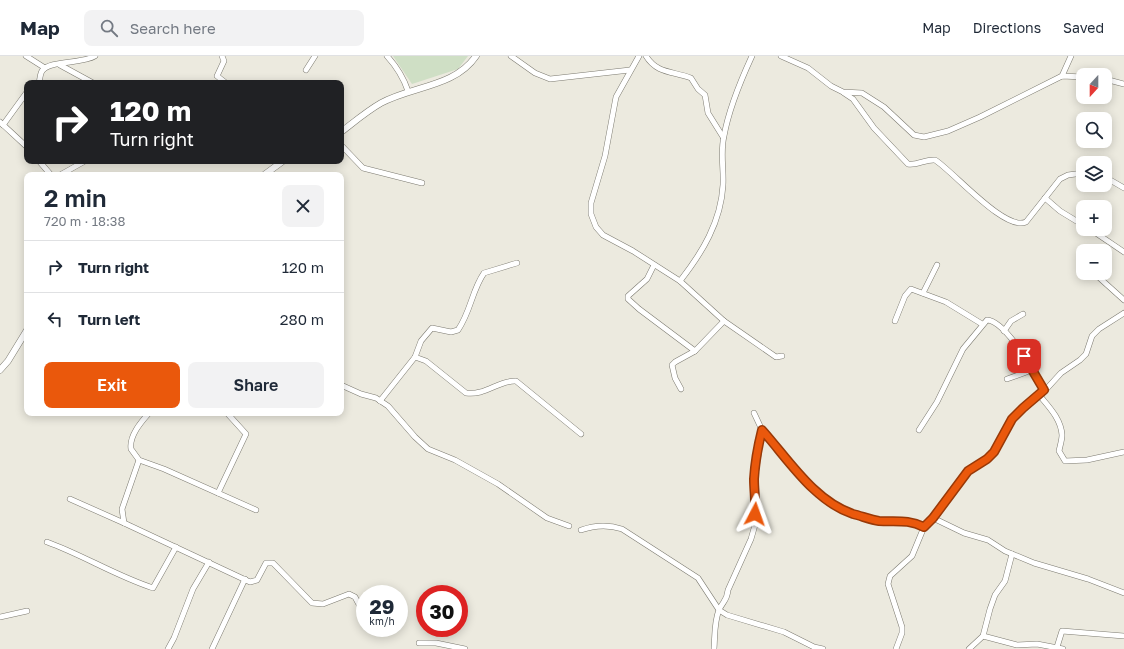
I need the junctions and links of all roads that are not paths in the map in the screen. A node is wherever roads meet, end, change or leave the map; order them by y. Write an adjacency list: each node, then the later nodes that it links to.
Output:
1 (26, 56): 14 (street)
2 (95, 56): 13 (street)
3 (222, 56): 21 (street)
4 (315, 56): 15 (street)
5 (387, 56): 24 (street)
6 (476, 56): 24 (street)
7 (511, 56): 16 (street)
8 (639, 56): 16 (street)
9 (646, 56): 29 (street)
10 (752, 56): 29 (street)
11 (781, 56): 25 (street)
12 (1071, 56): 17 (street)
13 (59, 64): 14 (street); 20 (street)
14 (45, 68): 19 (street)
15 (306, 70)
16 (630, 70): 47 (street)
17 (1062, 76): 18 (street); 25 (street)
18 (1076, 76)
19 (40, 80)
20 (87, 80)
21 (222, 80)
22 (1112, 81): 23 (street)
23 (1124, 84)
24 (408, 91): 28 (street)
25 (843, 92): 42 (street)
26 (24, 96): 27 (street)
27 (1, 123): 30 (street)
28 (344, 130)
29 (724, 137): 50 (street)
30 (24, 144)
31 (344, 148): 40 (street)
32 (42, 164): 35 (street)
33 (80, 164): 36 (street)
34 (279, 164): 37 (street)
35 (49, 172)
36 (65, 172)
37 (268, 172)
38 (1076, 173): 42 (street)
39 (1112, 181): 41 (street)
40 (422, 183)
41 (1124, 188)
42 (1045, 198): 43 (street)
43 (1076, 221)
44 (1100, 236): 45 (street)
45 (1124, 252)
46 (517, 263): 62 (street)
47 (654, 265): 50 (street); 60 (street)
48 (937, 265): 51 (street)
49 (1102, 280): 52 (street)
50 (680, 281): 55 (street)
51 (922, 293): 56 (street); 57 (street)
52 (1124, 300)
53 (1124, 313): 68 (street)
54 (1023, 314): 58 (street)
55 (724, 321): 60 (street); 61 (street)
56 (895, 321)
57 (982, 324): 58 (street); 75 (street)
58 (1004, 331): 64 (street)
59 (24, 335): 63 (street)
60 (695, 351): 67 (street)
61 (782, 356)
62 (415, 357): 70 (street); 76 (street)
63 (0, 370)
64 (1032, 370): 65 (street); 68 (street)
65 (1007, 379)
66 (344, 386): 70 (street)
67 (681, 389)
68 (1044, 390): 69 (street)
69 (1040, 396): 77 (street); 84 (street)
70 (380, 401): 86 (street)
71 (754, 413): 74 (street)
72 (147, 416): 78 (street)
73 (230, 416): 79 (street)
74 (762, 430): 87 (street); 96 (street)
75 (919, 430)
76 (581, 434)
77 (1124, 452)
78 (139, 460): 79 (street); 81 (street)
79 (218, 493): 82 (street)
80 (70, 499): 83 (street)
81 (122, 509): 83 (street); 85 (street)
82 (256, 510)
83 (112, 518): 85 (street)
84 (933, 518): 87 (street); 91 (street)
85 (124, 523): 90 (street)
86 (569, 526)
87 (924, 527): 108 (street)
88 (581, 530): 96 (street)
89 (47, 542): 90 (street)
90 (176, 547): 92 (street)
91 (1012, 554): 94 (street); 99 (street)
92 (209, 562): 93 (street); 103 (street)
93 (245, 579): 95 (street); 104 (street)
94 (1124, 593)
95 (356, 600)
96 (719, 610): 106 (street); 107 (street)
97 (28, 611): 98 (street)
98 (0, 617)
99 (983, 636): 102 (street); 109 (street)
100 (1124, 636): 102 (street)
101 (419, 643): 105 (street)
102 (1056, 647): 110 (street)
103 (168, 649)
104 (212, 649)
105 (465, 649)
106 (714, 649)
107 (823, 649)
108 (896, 649)
109 (970, 649)
110 (1063, 649)

